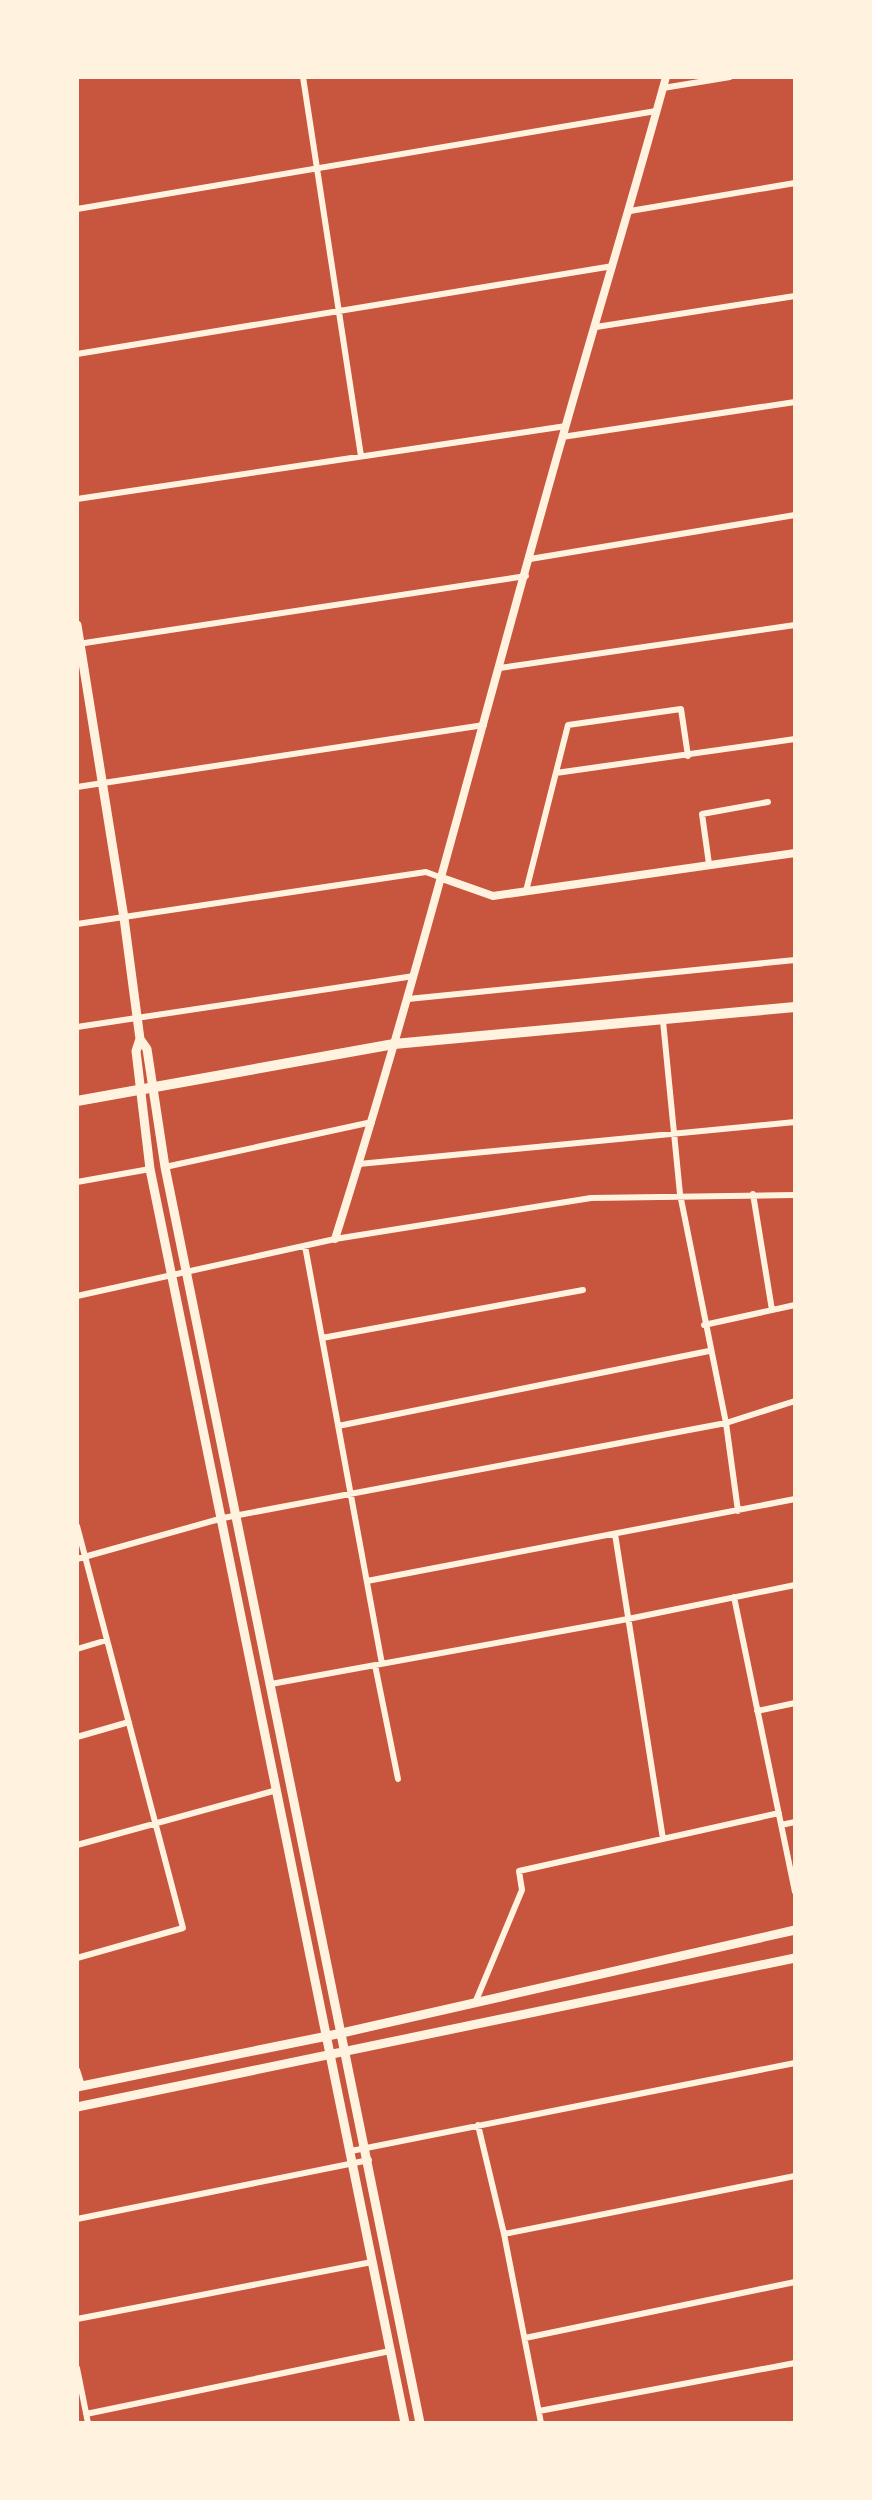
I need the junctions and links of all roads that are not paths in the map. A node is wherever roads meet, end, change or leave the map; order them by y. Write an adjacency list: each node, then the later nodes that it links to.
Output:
1 (303, 77): 6 (street)
2 (666, 77): 4 (street)
3 (730, 77): 4 (street)
4 (663, 88): 5 (street)
5 (656, 111): 6 (street); 9 (street)
6 (317, 169): 8 (street); 12 (street)
7 (795, 183): 9 (street)
8 (77, 209)
9 (631, 211): 10 (street)
10 (613, 266): 12 (street); 13 (street)
11 (795, 296): 13 (street)
12 (339, 310): 14 (street); 18 (street)
13 (596, 327): 16 (street)
14 (77, 354)
15 (795, 402): 17 (street)
16 (566, 426): 17 (street); 18 (street)
17 (562, 437): 21 (street)
18 (361, 456): 19 (street)
19 (77, 499)
20 (795, 515): 21 (street)
21 (530, 559): 22 (street)
22 (526, 576): 25 (street); 26 (street)
23 (77, 625): 25 (main road)
24 (795, 625): 26 (street)
25 (78, 644): 31 (main road)
26 (500, 668): 27 (street)
27 (484, 725): 31 (street); 36 (street)
28 (795, 739): 29 (street)
29 (688, 756): 30 (street); 30 (street)
30 (556, 773): 37 (street)
31 (103, 783): 32 (street); 38 (main road)
32 (77, 787)
33 (768, 802): 35 (street)
34 (795, 853): 35 (street)
35 (709, 864): 37 (street)
36 (442, 878): 37 (street); 38 (street); 41 (street)
37 (526, 891)
38 (124, 918): 39 (street); 44 (main road)
39 (77, 924)
40 (795, 960): 42 (street)
41 (415, 976): 42 (street); 44 (street)
42 (408, 999): 48 (street)
43 (795, 1007): 45 (main road)
44 (137, 1017): 46 (street); 47 (main road)
45 (663, 1021): 48 (main road); 54 (street)
46 (77, 1027)
47 (140, 1039): 49 (main road); 50 (main road)
48 (394, 1044): 49 (main road); 52 (street)
49 (154, 1089): 50 (main road); 56 (main road)
50 (141, 1091): 51 (main road); 57 (main road)
51 (77, 1101)
52 (372, 1122): 55 (street); 56 (street)
53 (795, 1122): 54 (street)
54 (673, 1133): 55 (street); 59 (street)
55 (359, 1164): 62 (street)
56 (165, 1167): 64 (main road)
57 (150, 1170): 58 (street); 65 (main road)
58 (77, 1182)
59 (680, 1195): 60 (street); 62 (street); 70 (street)
60 (753, 1195): 61 (street); 69 (street)
61 (795, 1195)
62 (335, 1239): 63 (street)
63 (305, 1245): 64 (street); 71 (street)
64 (186, 1272): 65 (street); 79 (main road)
65 (171, 1275): 67 (street); 80 (main road)
66 (583, 1290): 71 (street)
67 (77, 1296)
68 (795, 1305): 69 (street)
69 (772, 1310): 70 (street)
70 (704, 1325): 72 (street)
71 (322, 1338): 75 (street)
72 (709, 1350): 74 (street); 75 (street)
73 (795, 1401): 74 (street)
74 (726, 1423): 76 (street); 78 (street)
75 (338, 1426): 76 (street)
76 (351, 1495): 79 (street); 85 (street)
77 (795, 1499): 78 (street)
78 (737, 1511): 82 (street)
79 (238, 1515): 80 (street); 92 (main road)
80 (223, 1518): 83 (street); 98 (main road)
81 (77, 1526): 83 (street)
82 (615, 1534): 85 (street); 88 (street)
83 (85, 1557): 84 (street); 89 (street)
84 (77, 1559)
85 (367, 1581): 91 (street)
86 (795, 1585): 87 (street)
87 (734, 1597): 88 (street); 94 (street)
88 (628, 1619): 91 (street); 103 (street)
89 (107, 1640): 90 (street); 95 (street)
90 (77, 1649)
91 (379, 1665): 92 (street); 97 (street)
92 (271, 1684): 110 (main road)
93 (795, 1703): 94 (street)
94 (757, 1710): 99 (street)
95 (129, 1722): 96 (street); 101 (street)
96 (77, 1737)
97 (397, 1779)
98 (277, 1790): 101 (street); 111 (main road)
99 (779, 1813): 102 (street); 103 (street)
100 (795, 1822): 102 (street)
101 (155, 1823): 104 (street); 107 (street)
102 (781, 1825): 105 (street)
103 (663, 1839): 109 (street)
104 (77, 1845)
105 (795, 1892)
106 (795, 1930): 109 (main road)
107 (77, 1958)
108 (795, 1958): 112 (main road)
109 (475, 2003): 110 (main road)
110 (342, 2034): 111 (main road); 112 (main road)
111 (327, 2037): 113 (main road); 116 (main road)
112 (346, 2053): 113 (main road); 119 (main road)
113 (331, 2056): 117 (main road); 120 (main road)
114 (795, 2063): 118 (street)
115 (77, 2070): 116 (street)
116 (79, 2086)
117 (77, 2107)
118 (478, 2125): 119 (street); 125 (street)
119 (366, 2148): 120 (street); 121 (main road)
120 (351, 2151): 122 (main road)
121 (369, 2160): 122 (street); 137 (main road)
122 (354, 2163): 124 (street); 126 (main road)
123 (795, 2176): 125 (street)
124 (77, 2219)
125 (503, 2234): 129 (street)
126 (372, 2262): 128 (street); 130 (main road)
127 (795, 2282): 129 (street)
128 (77, 2319)
129 (525, 2338): 133 (street)
130 (390, 2351): 134 (street); 136 (main road)
131 (795, 2363): 133 (street)
132 (77, 2368): 134 (street)
133 (539, 2411): 138 (street)
134 (86, 2414): 135 (street)
135 (88, 2423)
136 (405, 2423)
137 (421, 2423)
138 (541, 2423)

